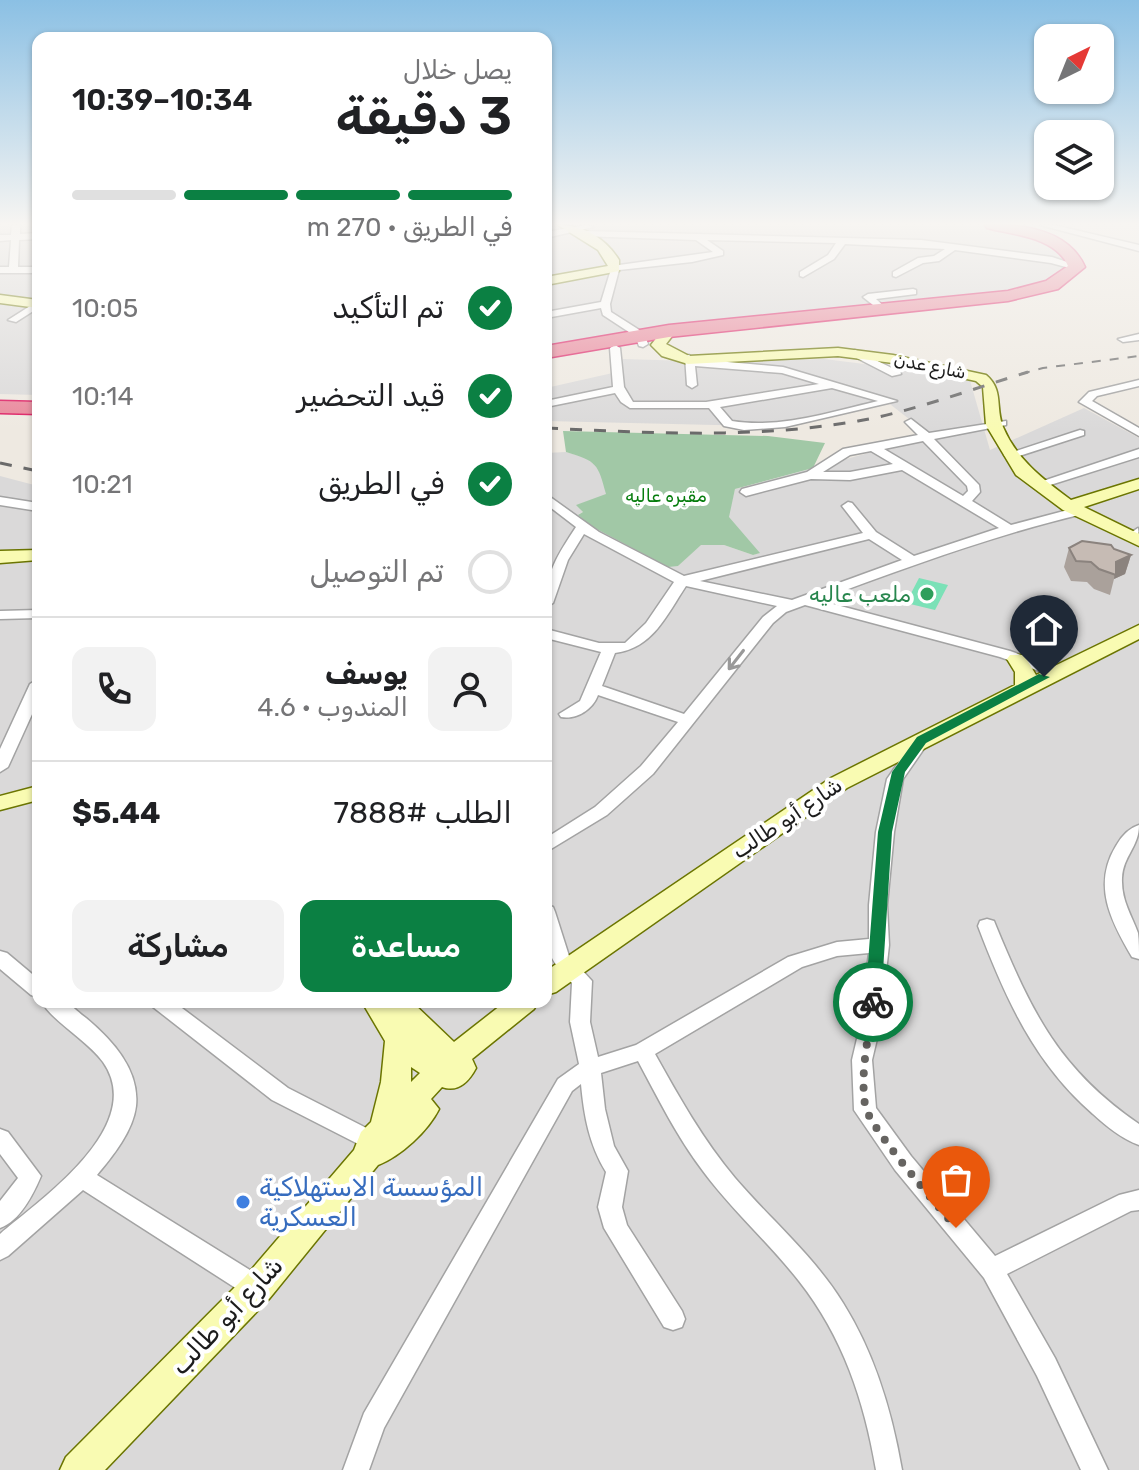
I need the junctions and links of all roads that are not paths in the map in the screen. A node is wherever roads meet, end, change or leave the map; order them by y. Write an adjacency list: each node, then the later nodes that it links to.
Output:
1 (608, 294): 7 (street)
2 (899, 294): 9 (street)
3 (1008, 294): 9 (highway)
4 (1047, 294): 12 (highway)
5 (0, 299): 6 (street)
6 (32, 303)
7 (605, 304): 10 (street); 15 (street)
8 (32, 308): 11 (street)
9 (883, 310): 12 (highway)
10 (552, 314)
11 (13, 320)
12 (708, 332): 15 (highway)
13 (1139, 337): 14 (street)
14 (1123, 339)
15 (653, 342): 16 (highway); 18 (highway); 20 (street)
16 (615, 348): 19 (highway); 25 (street)
17 (855, 353): 20 (street, شارع عدن); 21 (street); 33 (street, شارع عدن)
18 (552, 356)
19 (552, 356)
20 (689, 360): 23 (street); 24 (street); 33 (street, شارع عدن)
21 (896, 374)
22 (1139, 383): 35 (street)
23 (834, 384): 29 (street); 29 (street)
24 (692, 385)
25 (619, 389): 28 (street); 29 (street)
26 (0, 399): 27 (highway)
27 (32, 400)
28 (552, 403)
29 (711, 403)
30 (0, 407): 31 (highway)
31 (32, 408)
32 (911, 422): 36 (street)
33 (998, 424): 36 (street); 39 (street, شارع عدن)
34 (1080, 433): 39 (street)
35 (1139, 433)
36 (929, 439): 37 (street); 46 (street)
37 (876, 449): 40 (street); 41 (street)
38 (1139, 453): 42 (street)
39 (1012, 455): 42 (street, شارع عدن); 50 (street, شارع عدن)
40 (902, 466): 41 (street); 46 (street)
41 (811, 475): 44 (street)
42 (1043, 483): 50 (street, شارع عدن)
43 (1133, 486): 50 (street)
44 (746, 492)
45 (0, 501): 48 (street)
46 (964, 502): 52 (street)
47 (552, 503): 51 (street)
48 (32, 506)
49 (848, 506): 54 (street)
50 (1079, 506): 52 (street); 53 (street, شارع عدن); 55 (street, شارع عدن)
51 (582, 527): 59 (street); 60 (street)
52 (1011, 530): 58 (street)
53 (1139, 532)
54 (871, 535): 58 (street); 59 (street)
55 (1139, 541)
56 (32, 555): 57 (street)
57 (0, 557)
58 (912, 561): 61 (street)
59 (682, 581): 61 (street); 67 (street)
60 (552, 586)
61 (796, 602): 68 (street); 73 (street, one-way to 73)
62 (32, 614): 63 (street)
63 (0, 615)
64 (1139, 616): 69 (street, شارع أبو طالب)
65 (1139, 631): 69 (street, شارع أبو طالب)
66 (552, 635): 67 (street)
67 (609, 651): 70 (street)
68 (1011, 656): 69 (street); 69 (street)
69 (1049, 673): 74 (street, شارع أبو طالب)
70 (593, 688): 72 (street); 73 (street)
71 (32, 697): 75 (street)
72 (567, 714)
73 (688, 720): 79 (street)
74 (922, 740): 82 (street); 85 (street, شارع أبو طالب)
75 (0, 767)
76 (32, 795): 77 (street)
77 (0, 803)
78 (1139, 831): 83 (street)
79 (552, 842)
80 (987, 926): 97 (street)
81 (552, 927): 85 (street)
82 (879, 945): 94 (street); 104 (street)
83 (1139, 952)
84 (0, 958): 87 (street)
85 (569, 969): 86 (street, شارع أبو طالب); 95 (street)
86 (552, 981)
87 (32, 985)
88 (59, 1008): 100 (street)
89 (168, 1008): 99 (street)
90 (380, 1008): 93 (street)
91 (400, 1008): 96 (street)
92 (517, 1008): 96 (street, شارع أبو طالب)
93 (399, 1041): 96 (street); 99 (street)
94 (643, 1051): 95 (street); 109 (street)
95 (590, 1068): 106 (street); 108 (street)
96 (451, 1070): 99 (street, شارع أبو طالب)
97 (1139, 1136)
98 (0, 1138): 102 (street)
99 (375, 1141): 105 (street, شارع أبو طالب)
100 (80, 1176): 103 (street); 105 (street)
101 (1139, 1200): 104 (street)
102 (0, 1218)
103 (0, 1249)
104 (992, 1270): 110 (street)
105 (257, 1288): 107 (street, شارع أبو طالب)
106 (673, 1319)
107 (79, 1470)
108 (356, 1470)
109 (889, 1470)
110 (1095, 1470)

